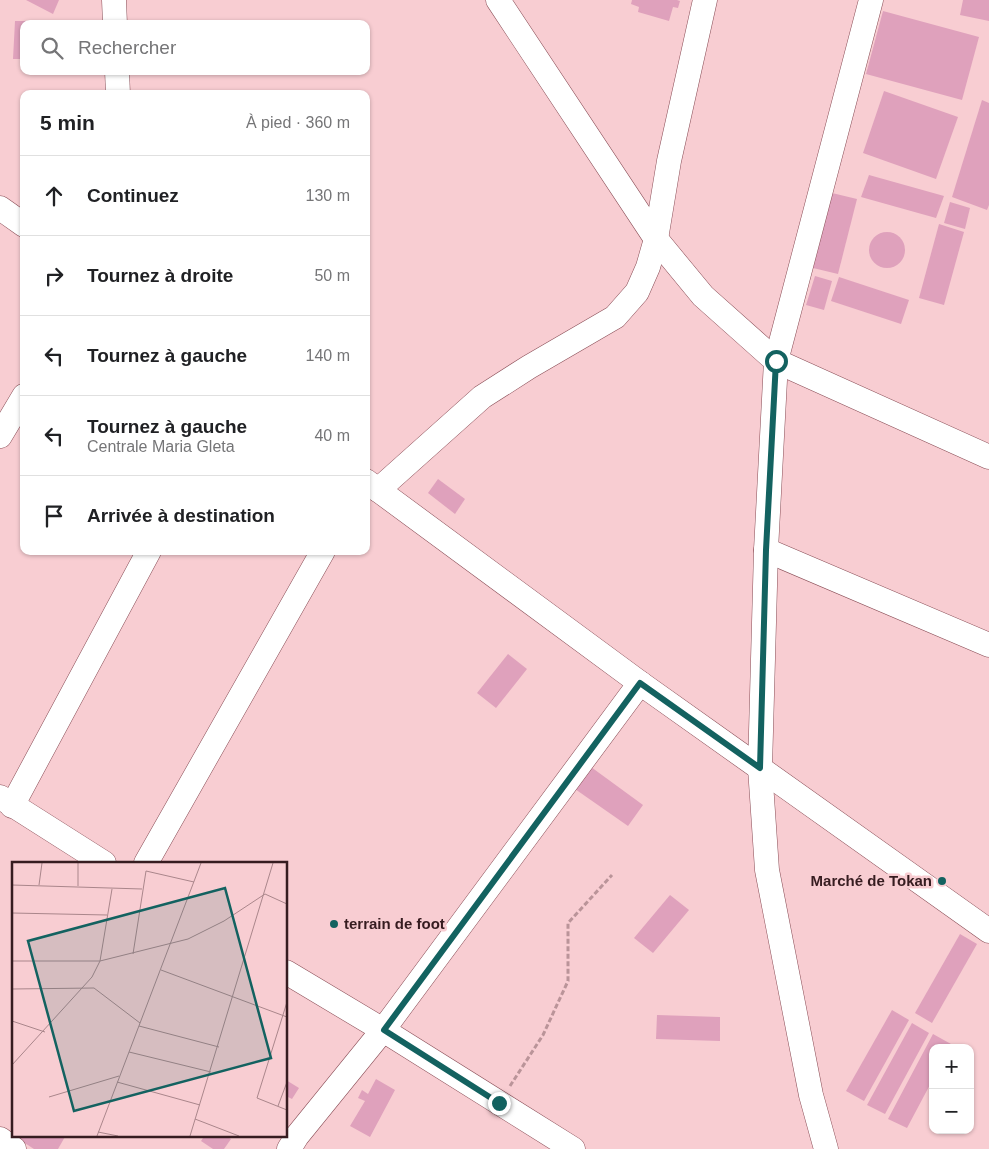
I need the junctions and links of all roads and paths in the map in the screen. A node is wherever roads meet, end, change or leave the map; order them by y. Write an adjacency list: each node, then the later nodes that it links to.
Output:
1 (114, 0): 5 (street)
2 (498, 0): 10 (street)
3 (705, 0): 10 (street)
4 (871, 0): 11 (street)
5 (115, 20)
6 (117, 75): 7 (street)
7 (118, 90)
8 (0, 208): 9 (street)
9 (20, 222)
10 (656, 239): 11 (street); 15 (street)
11 (776, 361): 14 (street); 16 (street)
12 (20, 403): 13 (street)
13 (0, 436)
14 (989, 457)
15 (372, 486): 20 (street)
16 (766, 550): 19 (street); 21 (street)
17 (147, 555): 22 (street)
18 (321, 555): 24 (street)
19 (989, 645)
20 (640, 683): 21 (street); 28 (street)
21 (760, 768): 26 (street); 34 (street)
22 (6, 802): 23 (street)
23 (102, 862)
24 (147, 862)
25 (612, 875): 29 (path)
26 (989, 931)
27 (288, 973): 28 (street)
28 (384, 1030): 29 (street); 32 (street)
29 (499, 1103): 33 (street)
30 (0, 1139): 31 (street)
31 (14, 1149)
32 (289, 1149)
33 (573, 1149)
34 (826, 1149)

